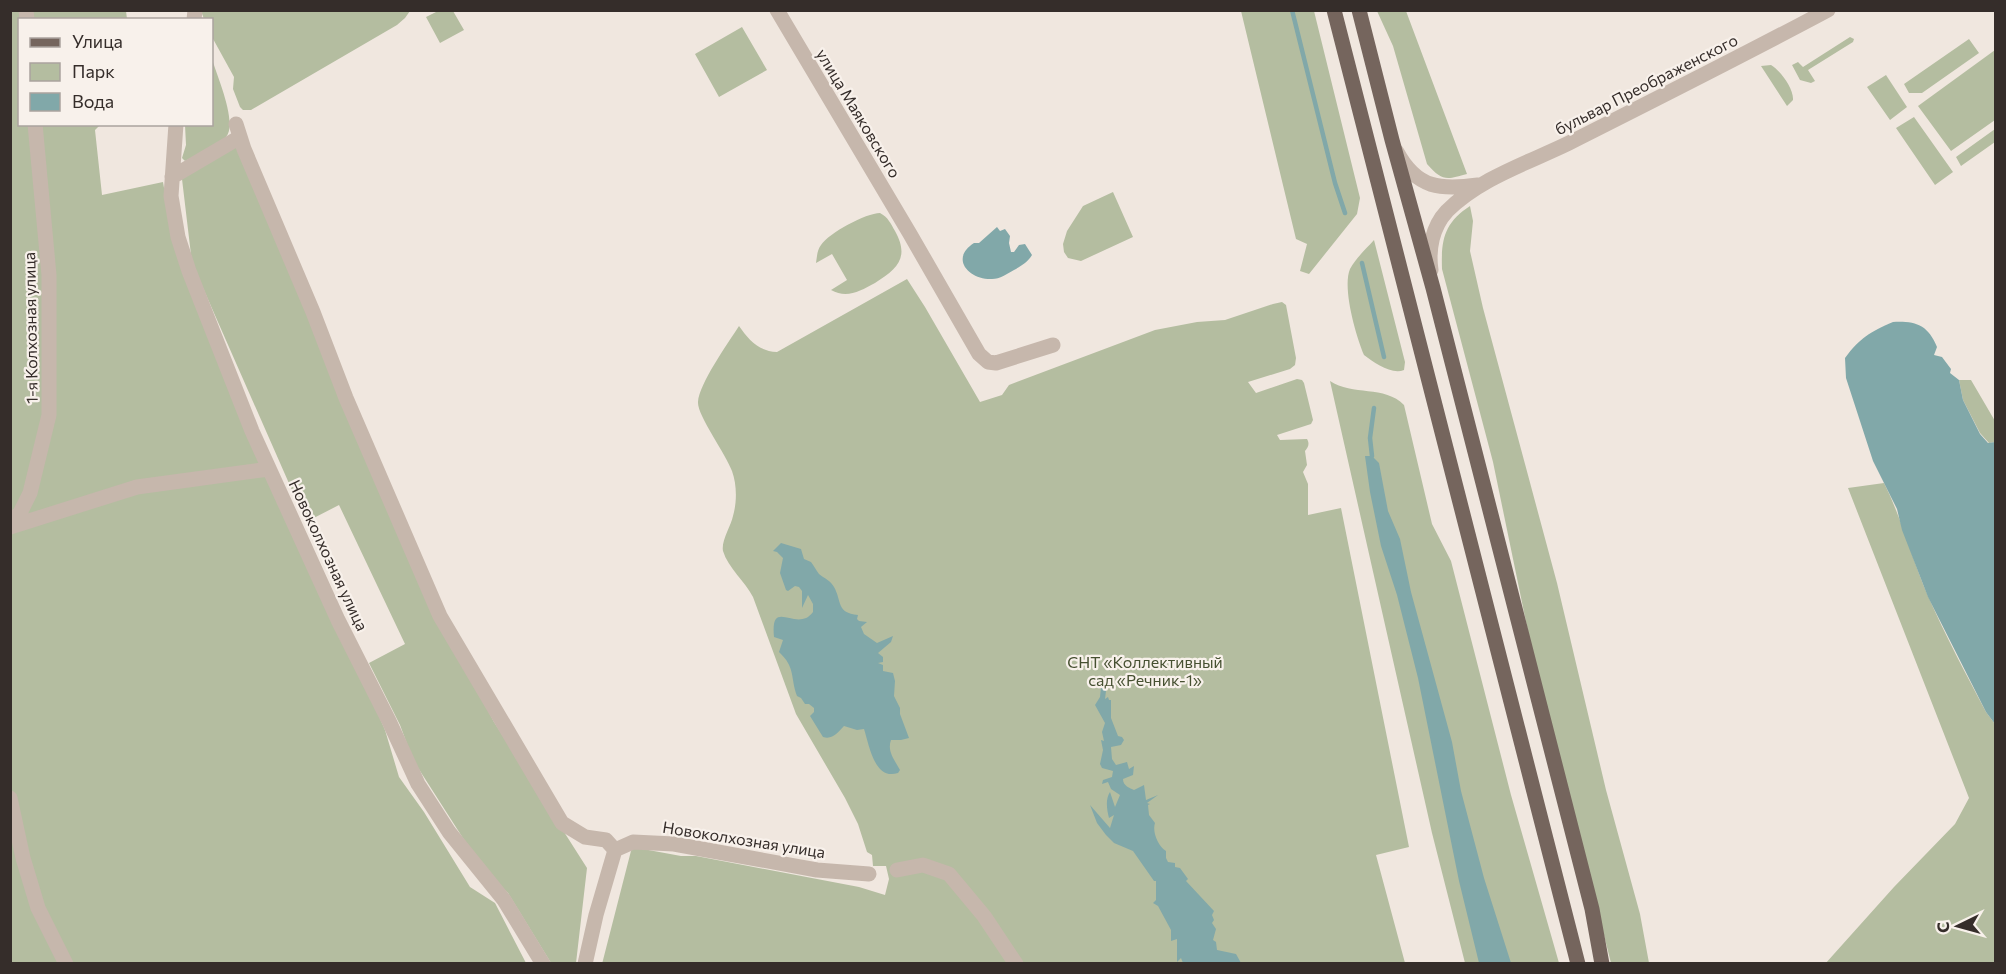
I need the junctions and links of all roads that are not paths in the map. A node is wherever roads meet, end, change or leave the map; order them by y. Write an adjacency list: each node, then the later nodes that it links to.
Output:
1 (777, 10): 11 (street, улица Маяковского)
2 (1334, 10): 23 (main road)
3 (1359, 10): 7 (main road)
4 (1828, 10): 9 (street, бульвар Преображенского)
5 (35, 126): 13 (street, 1-я Колхозная улица)
6 (176, 126): 8 (street, Новоколхозная улица)
7 (1392, 140): 9 (street); 10 (main road)
8 (172, 177): 12 (street, Новоколхозная улица); 16 (street)
9 (1478, 185): 10 (street)
10 (1433, 288): 24 (main road)
11 (1053, 345)
12 (269, 469): 14 (street); 20 (street, Новоколхозная улица)
13 (10, 522)
14 (10, 527)
15 (10, 798): 19 (street)
16 (615, 850): 18 (street, Новоколхозная улица); 21 (street)
17 (897, 870): 22 (street)
18 (869, 874)
19 (66, 963)
20 (543, 963)
21 (585, 963)
22 (1016, 963)
23 (1578, 963)
24 (1602, 963)

